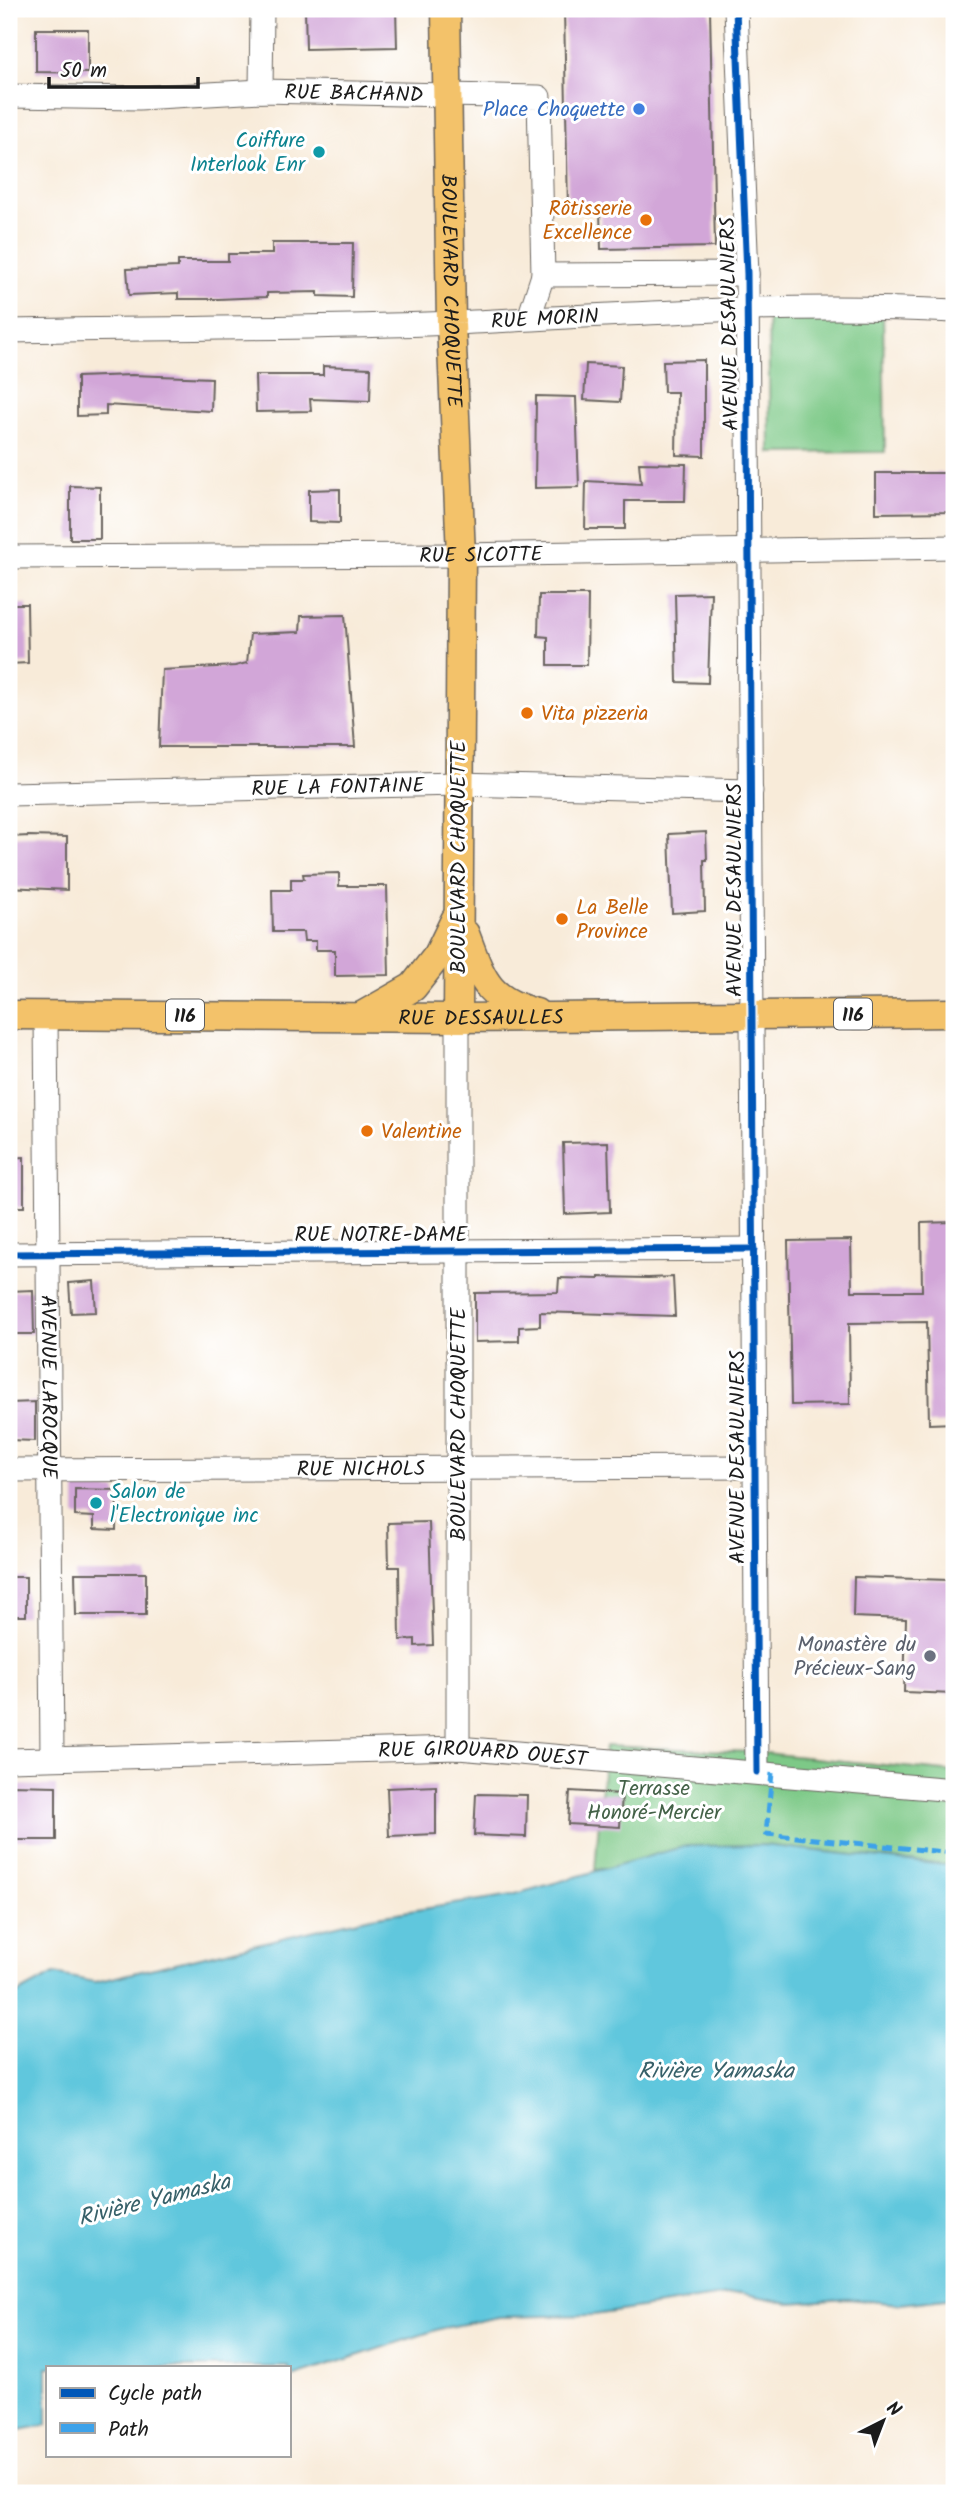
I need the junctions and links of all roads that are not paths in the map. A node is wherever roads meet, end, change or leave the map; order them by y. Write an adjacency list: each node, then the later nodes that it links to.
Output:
1 (262, 9): 4 (street)
2 (446, 9): 6 (main road, BOULEVARD CHOQUETTE)
3 (736, 9): 7 (street, AVENUE DESAULNIERS)
4 (261, 91): 5 (street, RUE BACHAND); 6 (street, RUE BACHAND)
5 (9, 96)
6 (448, 96): 8 (street, RUE BACHAND); 12 (main road, BOULEVARD CHOQUETTE)
7 (747, 274): 8 (street); 9 (street, AVENUE DESAULNIERS)
8 (543, 275): 11 (street)
9 (747, 309): 10 (street, RUE MORIN); 11 (street, RUE MORIN); 15 (street, AVENUE DESAULNIERS)
10 (954, 311)
11 (530, 318): 12 (street, RUE MORIN)
12 (452, 323): 13 (street, RUE MORIN); 16 (main road, BOULEVARD CHOQUETTE)
13 (9, 331)
14 (954, 547): 15 (street, RUE SICOTTE)
15 (749, 551): 16 (street, RUE SICOTTE); 19 (street, AVENUE DESAULNIERS)
16 (461, 555): 17 (street, RUE SICOTTE); 18 (main road, BOULEVARD CHOQUETTE)
17 (9, 557)
18 (458, 785): 19 (street, RUE LA FONTAINE); 20 (street, RUE LA FONTAINE); 21 (main road, BOULEVARD CHOQUETTE)
19 (751, 792): 25 (street, AVENUE DESAULNIERS)
20 (9, 794)
21 (458, 915): 26 (main road); 27 (main road); 28 (main road, BOULEVARD CHOQUETTE)
22 (954, 1013): 25 (main road, RUE DESSAULLES / 116)
23 (46, 1014): 24 (main road, RUE DESSAULLES / 116); 26 (main road, RUE DESSAULLES / 116); 32 (street, AVENUE LAROCQUE)
24 (9, 1015)
25 (752, 1015): 27 (main road, RUE DESSAULLES / 116); 29 (street, AVENUE DESAULNIERS)
26 (362, 1017): 28 (main road, RUE DESSAULLES / 116)
27 (550, 1017): 28 (main road, RUE DESSAULLES / 116)
28 (458, 1018): 30 (street, BOULEVARD CHOQUETTE)
29 (754, 1249): 30 (street, RUE NOTRE-DAME); 33 (street, AVENUE DESAULNIERS)
30 (458, 1251): 32 (street, RUE NOTRE-DAME); 34 (street, BOULEVARD CHOQUETTE)
31 (9, 1254): 32 (street, RUE NOTRE-DAME)
32 (48, 1254): 36 (street, AVENUE LAROCQUE)
33 (755, 1467): 34 (street, RUE NICHOLS); 40 (street, AVENUE DESAULNIERS)
34 (458, 1468): 36 (street, RUE NICHOLS); 37 (street, BOULEVARD CHOQUETTE)
35 (9, 1470): 36 (street, RUE NICHOLS)
36 (49, 1470): 38 (street, AVENUE LAROCQUE)
37 (458, 1748): 38 (street, RUE GIROUARD OUEST); 40 (street, RUE GIROUARD OUEST)
38 (52, 1758): 39 (street, RUE GIROUARD OUEST)
39 (9, 1760)
40 (757, 1772): 41 (street, RUE GIROUARD OUEST)
41 (954, 1790)

